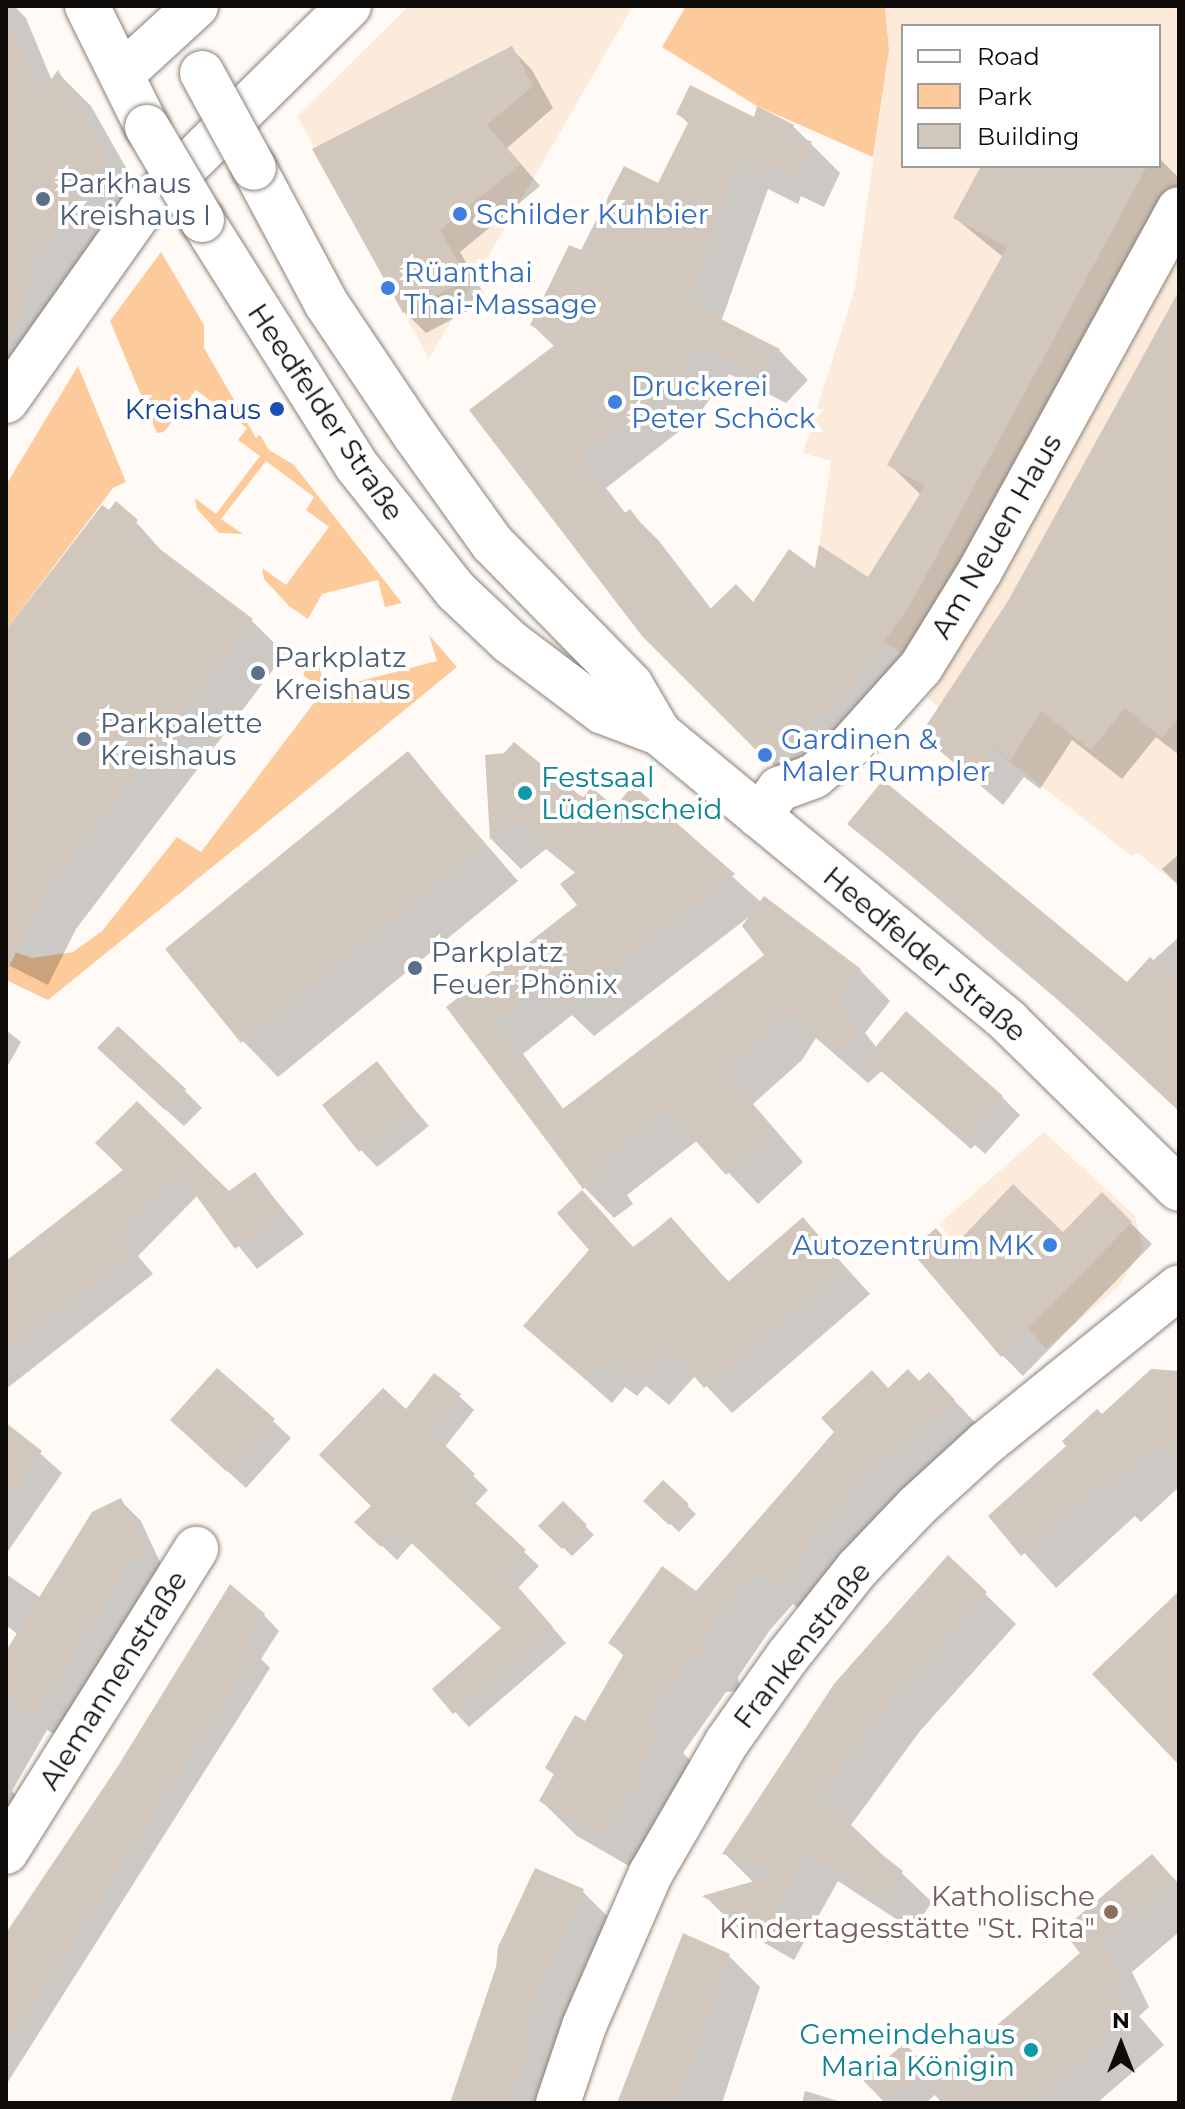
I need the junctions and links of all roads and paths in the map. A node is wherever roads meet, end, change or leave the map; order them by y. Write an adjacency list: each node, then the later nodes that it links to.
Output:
1 (87, 6): 4 (main road, Heedfelder Straße)
2 (349, 6): 6 (main road)
3 (179, 12): 4 (main road); 7 (main road, Heedfelder Straße, bridge)
4 (123, 73): 7 (main road, Heedfelder Straße, bridge)
5 (1179, 209): 8 (main road, Am Neuen Haus)
6 (6, 401)
7 (659, 733): 8 (main road, Heedfelder Straße)
8 (759, 816): 9 (main road, Heedfelder Straße)
9 (1179, 1189)
10 (1179, 1287): 13 (main road, Frankenstraße)
11 (196, 1549): 12 (main road, Alemannenstraße)
12 (6, 1852)
13 (558, 2103)

